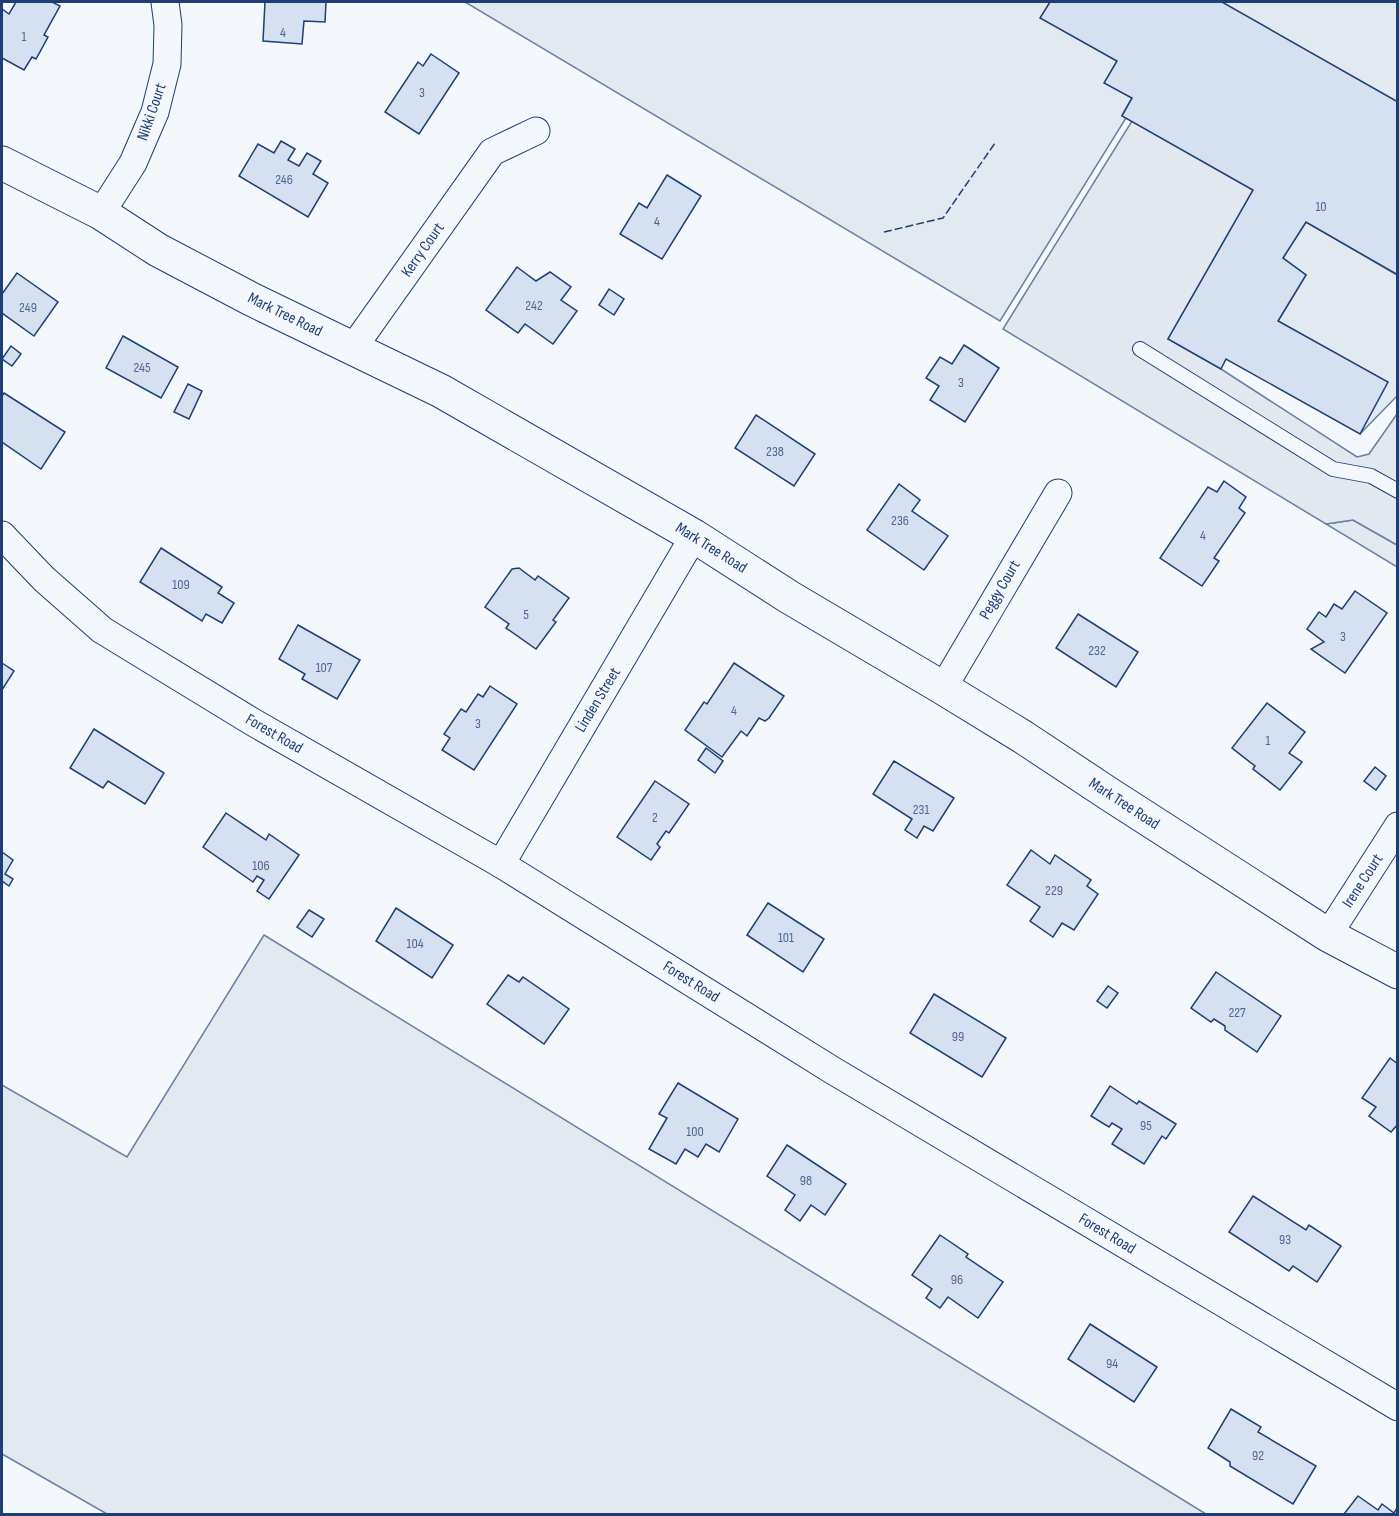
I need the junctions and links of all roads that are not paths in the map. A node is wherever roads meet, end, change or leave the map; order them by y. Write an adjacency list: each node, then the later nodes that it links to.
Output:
1 (165, 2): 4 (street, Nikki Court)
2 (536, 131): 5 (street, Kerry Court)
3 (2, 163): 4 (street, Mark Tree Road)
4 (101, 213): 5 (street, Mark Tree Road)
5 (353, 348): 10 (street, Mark Tree Road)
6 (1140, 349): 7 (lane)
7 (1398, 491)
8 (1058, 493): 11 (street, Peggy Court)
9 (2, 536): 13 (street, Forest Road)
10 (694, 536): 11 (street, Mark Tree Road); 13 (street, Linden Street)
11 (943, 688): 14 (street, Mark Tree Road)
12 (1398, 826): 14 (street, Irene Court)
13 (501, 864): 16 (street, Forest Road)
14 (1328, 935): 15 (street, Mark Tree Road)
15 (1398, 972)
16 (1398, 1407)

